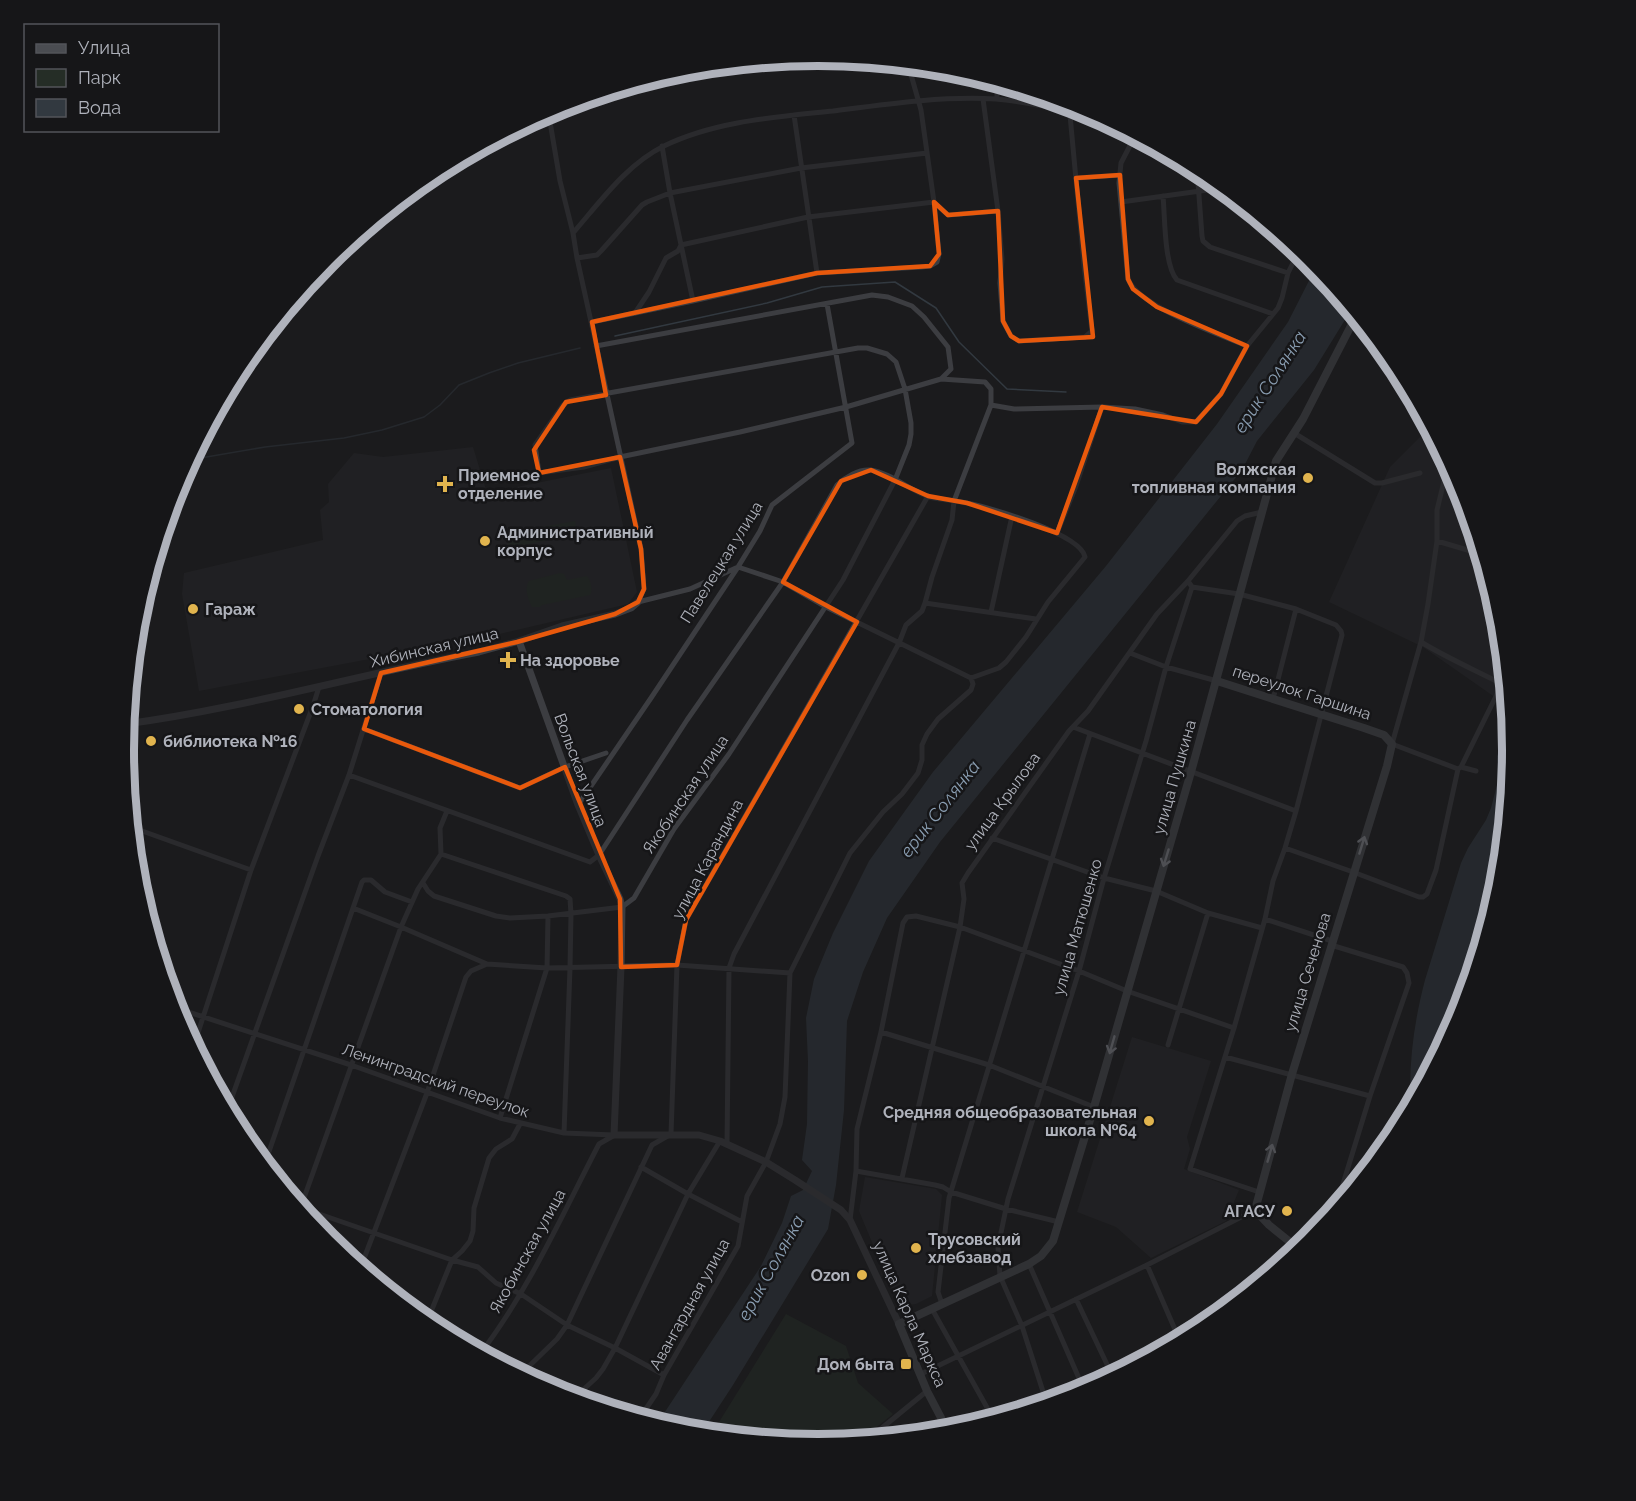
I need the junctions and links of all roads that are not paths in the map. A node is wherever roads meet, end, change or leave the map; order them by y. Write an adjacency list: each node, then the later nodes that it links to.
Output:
1 (910, 73): 5 (street)
2 (997, 90): 4 (street)
3 (983, 99): 4 (street); 5 (street); 23 (street)
4 (998, 99): 6 (street)
5 (918, 101): 8 (street); 12 (street)
6 (1044, 104)
7 (1070, 114): 15 (street)
8 (794, 115): 11 (street); 13 (street)
9 (550, 121): 25 (street)
10 (1132, 143): 14 (street)
11 (662, 146): 19 (street); 25 (street)
12 (927, 153): 13 (street); 21 (street)
13 (801, 168): 19 (street); 24 (street)
14 (1120, 175): 15 (street); 22 (street)
15 (1076, 178): 23 (street)
16 (1198, 181): 18 (street)
17 (1210, 190): 18 (street)
18 (1199, 191): 20 (street); 30 (street)
19 (670, 193): 26 (street); 27 (street)
20 (1163, 196): 22 (street); 34 (street)
21 (934, 202): 23 (street); 24 (street); 29 (street)
22 (1121, 202): 38 (street)
23 (998, 211)
24 (808, 217): 26 (street); 29 (street)
25 (573, 233): 27 (street)
26 (681, 245): 31 (street); 33 (street)
27 (577, 258): 35 (street)
28 (1295, 259): 30 (street)
29 (817, 273): 31 (street)
30 (1288, 273): 34 (street)
31 (693, 301): 33 (street)
32 (827, 304): 37 (street); 39 (street, Павелецкая улица); 40 (street)
33 (635, 313): 35 (street)
34 (1273, 314): 38 (street)
35 (592, 322): 37 (street)
36 (1352, 323): 46 (main road, улица Пушкина)
37 (596, 346): 42 (street)
38 (1247, 346): 45 (street)
39 (836, 351): 41 (street, Якобинская улица); 42 (street, Якобинская улица); 44 (street, Павелецкая улица)
40 (941, 379): 41 (street); 43 (street)
41 (905, 389): 44 (street); 51 (street, Якобинская улица)
42 (606, 395): 47 (street); 48 (street, Якобинская улица)
43 (991, 405): 45 (street); 54 (street)
44 (846, 407): 47 (street); 60 (street, Павелецкая улица)
45 (1102, 407): 57 (street)
46 (1294, 433): 49 (street); 55 (main road, улица Пушкина)
47 (620, 457): 48 (street); 65 (street)
48 (539, 473): 52 (street)
49 (1420, 473)
50 (1445, 477): 58 (street)
51 (895, 480): 53 (street); 61 (street); 67 (street, Якобинская улица)
52 (495, 481)
53 (928, 496): 54 (street); 71 (street, улица Карандина)
54 (954, 501): 56 (street); 66 (street)
55 (1262, 512): 62 (street, улица Крылова); 64 (main road, улица Пушкина)
56 (1012, 516): 57 (street); 69 (street)
57 (1058, 533): 70 (street)
58 (1437, 541): 59 (street); 73 (street)
59 (1472, 551)
60 (738, 567): 61 (street); 65 (street, Хибинская улица); 98 (street, Павелецкая улица)
61 (783, 582): 67 (street); 105 (street)
62 (1190, 584): 64 (street); 75 (street, улица Крылова); 77 (street, улица Матюшенко)
63 (153, 592): 76 (street)
64 (1239, 594): 68 (street); 80 (main road, улица Пушкина)
65 (638, 602): 72 (street, Хибинская улица)
66 (925, 603): 69 (street); 74 (street)
67 (826, 607): 71 (street); 113 (street, Якобинская улица)
68 (1296, 609): 84 (street); 85 (street)
69 (991, 612): 70 (street)
70 (1036, 619): 79 (street)
71 (857, 622): 74 (street); 125 (street, улица Карандина)
72 (519, 641): 78 (street, Хибинская улица); 93 (street, Вольская улица)
73 (1421, 642): 81 (street); 90 (street)
74 (899, 644): 79 (street); 129 (street)
75 (1130, 653): 77 (street); 87 (street, улица Крылова)
76 (140, 656)
77 (1166, 666): 80 (street); 92 (street, улица Матюшенко)
78 (381, 673): 82 (street, Хибинская улица); 88 (street)
79 (971, 678): 131 (street, Авангардная улица)
80 (1217, 681): 84 (main road, переулок Гаршина); 96 (main road, улица Пушкина)
81 (1499, 682)
82 (319, 687): 86 (street, Хибинская улица); 107 (street)
83 (1499, 689): 94 (street)
84 (1273, 699): 85 (main road, переулок Гаршина)
85 (1322, 715): 90 (main road, переулок Гаршина); 100 (street)
86 (135, 723)
87 (1073, 727): 89 (street); 102 (street, улица Крылова)
88 (364, 729): 93 (street); 97 (street)
89 (1090, 734): 92 (street); 106 (street)
90 (1392, 744): 94 (street, переулок Гаршина); 108 (main road, улица Сеченова, one-way to 90)
91 (606, 753): 93 (street)
92 (1142, 754): 96 (street); 109 (street, улица Матюшенко)
93 (565, 767): 98 (street, Вольская улица)
94 (1459, 768): 95 (street, переулок Гаршина); 108 (street)
95 (1476, 771)
96 (1191, 772): 100 (street); 111 (main road, улица Пушкина, one-way to 111)
97 (349, 775): 99 (street); 138 (street)
98 (578, 805): 105 (street, Вольская улица)
99 (447, 811): 104 (street); 105 (street)
100 (1296, 811): 103 (street)
101 (138, 830): 107 (street)
102 (992, 838): 106 (street); 120 (street, улица Крылова)
103 (1285, 848): 108 (street); 118 (street)
104 (441, 854): 110 (street); 116 (street)
105 (599, 855): 113 (street, Вольская улица)
106 (1052, 859): 109 (street); 123 (street)
107 (251, 870): 135 (street)
108 (1353, 872): 122 (main road, улица Сеченова)
109 (1104, 879): 111 (street); 130 (street, улица Матюшенко)
110 (423, 883): 112 (street); 117 (street)
111 (1156, 891): 115 (street); 132 (main road, улица Пушкина)
112 (412, 902): 114 (street); 119 (street)
113 (622, 907): 116 (street); 126 (street)
114 (353, 908): 119 (street); 142 (street)
115 (1208, 913): 121 (street); 133 (street)
116 (571, 914): 117 (street); 128 (street)
117 (548, 916): 127 (street)
118 (1265, 919): 121 (street); 122 (street)
119 (401, 927): 124 (street); 144 (street)
120 (960, 927): 123 (street); 137 (street); 141 (street, улица Крылова)
121 (1262, 928): 136 (street)
122 (1331, 943): 146 (main road, улица Сеченова); 149 (street)
123 (1024, 951): 130 (street); 145 (street)
124 (487, 964): 127 (street); 148 (street)
125 (677, 965): 126 (street); 129 (street); 155 (street, улица Карандина)
126 (621, 967): 128 (street); 156 (street)
127 (546, 968): 128 (street); 152 (street)
128 (570, 968): 154 (street)
129 (729, 968): 131 (street); 157 (street)
130 (1079, 971): 132 (street); 147 (street, улица Матюшенко)
131 (789, 973): 159 (street, Авангардная улица)
132 (1127, 991): 133 (street); 151 (main road, улица Пушкина, one-way to 151)
133 (1179, 1008): 136 (street); 140 (street)
134 (186, 1011): 135 (street, Ленинградский переулок)
135 (204, 1017): 138 (street, Ленинградский переулок); 139 (street)
136 (1234, 1028): 143 (street)
137 (880, 1032): 141 (street); 161 (street)
138 (254, 1034): 142 (street, Ленинградский переулок); 150 (street)
139 (197, 1037)
140 (1168, 1045)
141 (932, 1047): 145 (street); 162 (street, улица Крылова)
142 (305, 1050): 144 (street, Ленинградский переулок); 158 (street)
143 (1225, 1057): 146 (street); 164 (street)
144 (351, 1065): 148 (street, Ленинградский переулок); 167 (street)
145 (989, 1065): 147 (street); 163 (street)
146 (1292, 1074): 149 (street); 164 (main road, улица Сеченова, one-way to 146)
147 (1042, 1087): 151 (street); 168 (street, улица Матюшенко)
148 (428, 1093): 152 (street, Ленинградский переулок); 175 (street)
149 (1370, 1096): 165 (street)
150 (230, 1101)
151 (1094, 1107): 174 (main road, улица Пушкина)
152 (500, 1118): 153 (street, Ленинградский переулок)
153 (520, 1124): 154 (street, Ленинградский переулок); 177 (street)
154 (564, 1133): 156 (street, Ленинградский переулок)
155 (671, 1134): 156 (street, Ленинградский переулок); 157 (street, Ленинградский переулок); 160 (street)
156 (614, 1135): 182 (street, Якобинская улица)
157 (723, 1143): 159 (street, Ленинградский переулок); 166 (street)
158 (267, 1156)
159 (766, 1162): 169 (street, Ленинградский переулок); 173 (street, Авангардная улица)
160 (641, 1167): 166 (street); 189 (street)
161 (856, 1171): 162 (street); 172 (street)
162 (902, 1178): 163 (street)
163 (951, 1192): 168 (street); 184 (street)
164 (1259, 1192): 170 (main road, улица Сеченова)
165 (1340, 1193)
166 (688, 1194): 173 (street); 193 (street)
167 (302, 1200)
168 (1006, 1209): 174 (street); 181 (street, улица Матюшенко)
169 (841, 1210): 172 (street, улица Карла Маркса)
170 (1255, 1210): 176 (main road); 180 (street)
171 (313, 1213): 175 (street)
172 (850, 1220): 188 (street, улица Карла Маркса)
173 (742, 1222): 198 (street, Авангардная улица)
174 (1059, 1222): 179 (main road, улица Пушкина)
175 (373, 1233): 177 (street); 178 (street)
176 (1292, 1244)
177 (452, 1260): 182 (street); 187 (street)
178 (363, 1261)
179 (1029, 1264): 181 (main road); 186 (street)
180 (1147, 1265): 183 (street); 191 (street)
181 (1000, 1276): 184 (main road); 190 (street)
182 (521, 1294): 189 (street); 192 (street, Якобинская улица)
183 (1076, 1299): 186 (street); 196 (street)
184 (942, 1304): 185 (main road)
185 (932, 1309): 188 (main road); 194 (street)
186 (1050, 1311): 190 (street); 199 (street)
187 (430, 1314)
188 (899, 1324): 197 (main road, улица Карла Маркса)
189 (567, 1325): 193 (street); 195 (street)
190 (1022, 1326): 194 (street); 202 (street)
191 (1177, 1333)
192 (485, 1348)
193 (615, 1348): 198 (street); 201 (street)
194 (959, 1356): 197 (street); 204 (street)
195 (526, 1369)
196 (1109, 1369)
197 (921, 1374): 200 (main road, улица Карла Маркса)
198 (664, 1375): 203 (street, Авангардная улица)
199 (1081, 1383)
200 (927, 1391): 205 (main road, улица Карла Маркса); 206 (street)
201 (580, 1392)
202 (1045, 1396)
203 (643, 1413)
204 (990, 1413)
205 (944, 1423)
206 (876, 1432)

